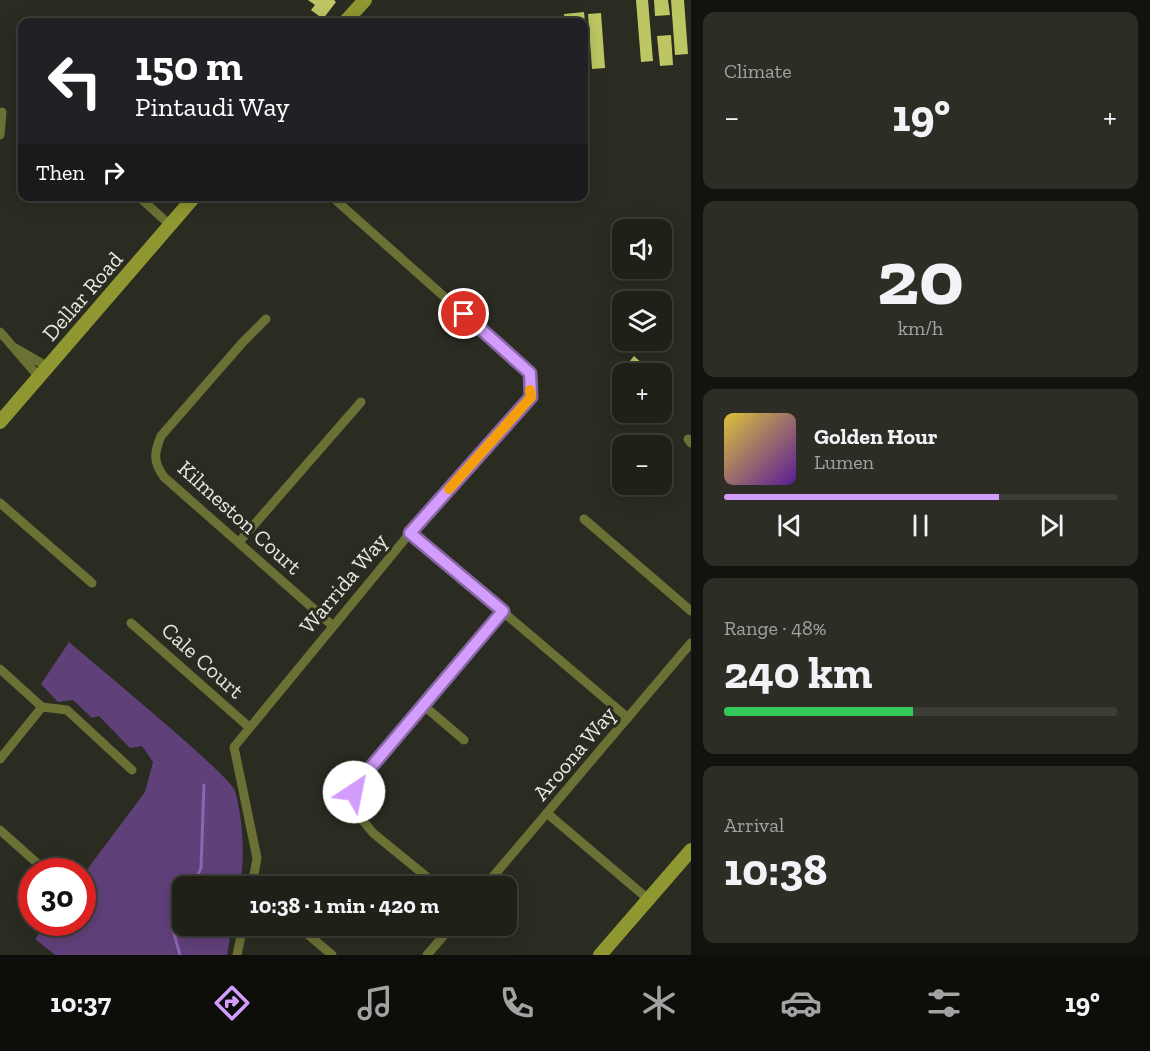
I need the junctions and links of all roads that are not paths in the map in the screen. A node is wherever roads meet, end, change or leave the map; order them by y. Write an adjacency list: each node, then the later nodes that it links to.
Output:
1 (364, 0): 2 (main road)
2 (348, 18)
3 (2, 112): 4 (street)
4 (0, 135)
5 (144, 201): 8 (street)
6 (191, 201): 8 (main road, Dellar Road)
7 (337, 201): 16 (street, Warrida Way)
8 (170, 225): 11 (main road, Dellar Road)
9 (266, 319): 17 (street, Kilmeston Court)
10 (0, 332): 11 (street)
11 (44, 372): 13 (main road, Dellar Road)
12 (361, 402): 17 (street)
13 (0, 422)
14 (0, 503): 18 (street)
15 (584, 519): 20 (street)
16 (410, 533): 19 (street); 22 (street, Warrida Way)
17 (239, 542): 22 (street, Kilmeston Court)
18 (92, 583)
19 (503, 611): 25 (street); 27 (street)
20 (691, 611)
21 (131, 622): 28 (street, Cale Court)
22 (333, 626): 28 (street, Warrida Way)
23 (691, 643): 27 (street, Aroona Way)
24 (0, 669): 26 (street)
25 (423, 705): 29 (street); 37 (street)
26 (42, 707): 30 (street); 31 (street)
27 (628, 718): 32 (street, Aroona Way)
28 (249, 727): 36 (street, Warrida Way)
29 (464, 740)
30 (0, 759)
31 (132, 770)
32 (548, 814): 38 (street, Aroona Way); 39 (street)
33 (0, 831): 35 (street)
34 (691, 850): 39 (main road)
35 (31, 858)
36 (254, 876)
37 (426, 876)
38 (494, 876)
39 (648, 899): 46 (main road)
40 (241, 936): 43 (street)
41 (310, 936): 44 (street)
42 (443, 936): 45 (street)
43 (237, 955)
44 (332, 955)
45 (427, 955)
46 (600, 955)

